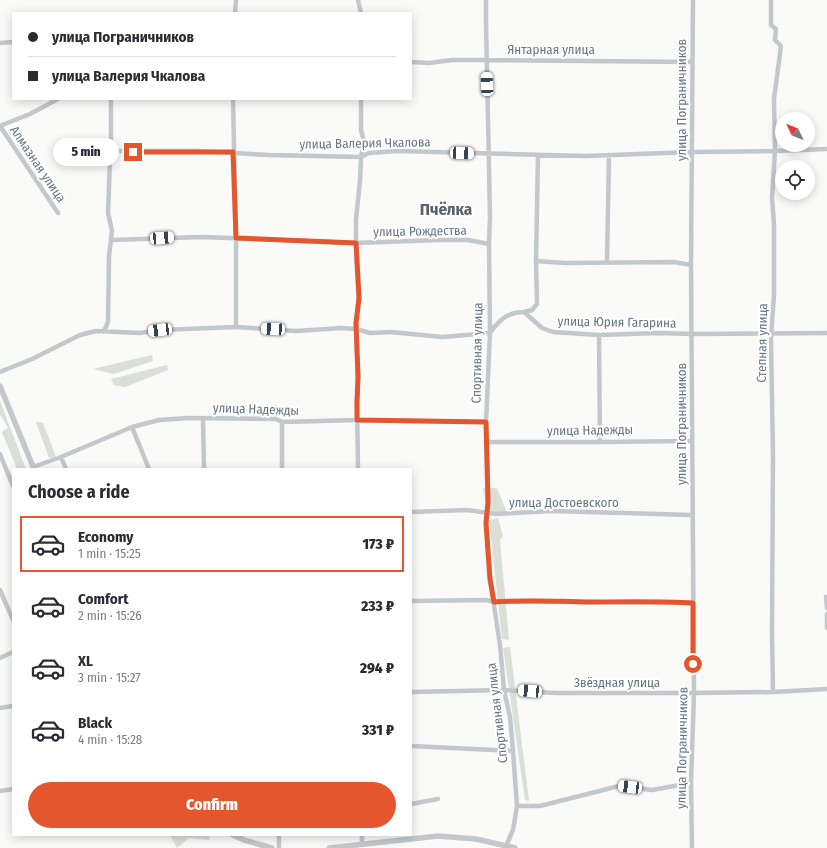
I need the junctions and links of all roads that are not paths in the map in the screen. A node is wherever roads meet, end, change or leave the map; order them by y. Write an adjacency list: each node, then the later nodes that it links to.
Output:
1 (236, 0): 6 (street)
2 (358, 0): 7 (street)
3 (486, 0): 10 (street, Спортивная улица)
4 (693, 0): 12 (street, улица Пограничников)
5 (771, 0): 21 (street, Степная улица)
6 (235, 12)
7 (361, 12)
8 (12, 42): 9 (street)
9 (0, 43)
10 (486, 60): 11 (street, Янтарная улица); 12 (street, Янтарная улица); 24 (street, Спортивная улица)
11 (412, 62)
12 (692, 62): 23 (street, улица Пограничников)
13 (56, 100): 17 (street)
14 (111, 100): 20 (street)
15 (233, 100): 22 (street)
16 (360, 100): 27 (street)
17 (0, 126): 28 (street, Алмазная улица)
18 (815, 149): 19 (street, улица Валерия Чкалова)
19 (827, 149)
20 (111, 151): 22 (street, улица Валерия Чкалова); 30 (street)
21 (775, 151): 23 (street, улица Валерия Чкалова); 43 (street, Степная улица)
22 (233, 152): 27 (street, улица Валерия Чкалова); 29 (street)
23 (692, 152): 26 (street, улица Валерия Чкалова); 35 (street, улица Пограничников)
24 (489, 154): 25 (street, улица Валерия Чкалова); 27 (street, улица Валерия Чкалова); 32 (street, Спортивная улица)
25 (538, 155): 26 (street, улица Валерия Чкалова); 33 (street)
26 (609, 155): 34 (street)
27 (361, 157): 31 (street)
28 (58, 213)
29 (236, 238): 30 (street, улица Рождества); 31 (street, улица Рождества); 37 (street)
30 (112, 240): 39 (street)
31 (356, 243): 32 (street, улица Рождества); 38 (street)
32 (489, 244): 40 (street, Спортивная улица)
33 (536, 261): 34 (street); 36 (street)
34 (606, 262): 35 (street)
35 (691, 265): 42 (street, улица Пограничников)
36 (524, 312): 40 (street); 44 (street, улица Юрия Гагарина)
37 (236, 327): 38 (street); 39 (street)
38 (356, 329): 40 (street); 49 (street)
39 (104, 331): 45 (street)
40 (490, 333): 51 (street, Спортивная улица)
41 (827, 333): 43 (street, улица Юрия Гагарина)
42 (691, 334): 43 (street, улица Юрия Гагарина); 44 (street, улица Юрия Гагарина); 53 (street, улица Пограничников)
43 (771, 334): 82 (street, Степная улица)
44 (599, 335): 55 (street)
45 (0, 372)
46 (0, 386): 47 (street)
47 (2, 397): 58 (street)
48 (203, 418): 50 (street, улица Надежды); 52 (street, улица Надежды); 61 (street)
49 (357, 420): 50 (street, улица Надежды); 51 (street, улица Надежды); 63 (street)
50 (282, 422): 62 (street)
51 (486, 422): 54 (street, Спортивная улица)
52 (132, 427): 57 (street, улица Надежды); 60 (street)
53 (692, 441): 55 (street, улица Надежды); 67 (street, улица Пограничников)
54 (487, 442): 55 (street, улица Надежды); 66 (street, Спортивная улица)
55 (600, 442)
56 (0, 454): 64 (street)
57 (61, 457): 58 (street, улица Надежды); 59 (street)
58 (34, 468)
59 (66, 468)
60 (149, 468)
61 (204, 468)
62 (282, 468)
63 (358, 468)
64 (12, 484)
65 (412, 512): 66 (street, улица Достоевского)
66 (486, 512): 67 (street, улица Достоевского); 71 (street, Спортивная улица)
67 (692, 515): 72 (street, улица Пограничников)
68 (0, 590): 75 (street)
69 (826, 597): 73 (street)
70 (412, 601): 71 (street)
71 (494, 602): 72 (street); 80 (street, Спортивная улица)
72 (693, 603): 83 (street, улица Пограничников)
73 (827, 608)
74 (827, 614): 76 (street)
75 (12, 618)
76 (827, 628)
77 (12, 652): 78 (street)
78 (0, 658)
79 (827, 689): 82 (street, Звёздная улица)
80 (504, 690): 81 (street); 83 (street, Звёздная улица); 87 (street, Спортивная улица)
81 (412, 692)
82 (773, 692): 83 (street, Звёздная улица)
83 (694, 693): 88 (street, улица Пограничников)
84 (12, 706): 85 (street)
85 (0, 708)
86 (412, 746): 87 (street)
87 (513, 751): 93 (street, Спортивная улица)
88 (691, 783): 93 (street); 103 (street, улица Пограничников)
89 (12, 789): 90 (street)
90 (0, 791)
91 (438, 799): 92 (street)
92 (412, 804)
93 (517, 806): 98 (street, Спортивная улица)
94 (235, 836): 99 (street)
95 (279, 836): 100 (street)
96 (362, 836): 97 (street)
97 (362, 844): 98 (street); 101 (street)
98 (507, 847): 102 (street)
99 (272, 848)
100 (279, 848)
101 (329, 848)
102 (515, 848)
103 (692, 848)

